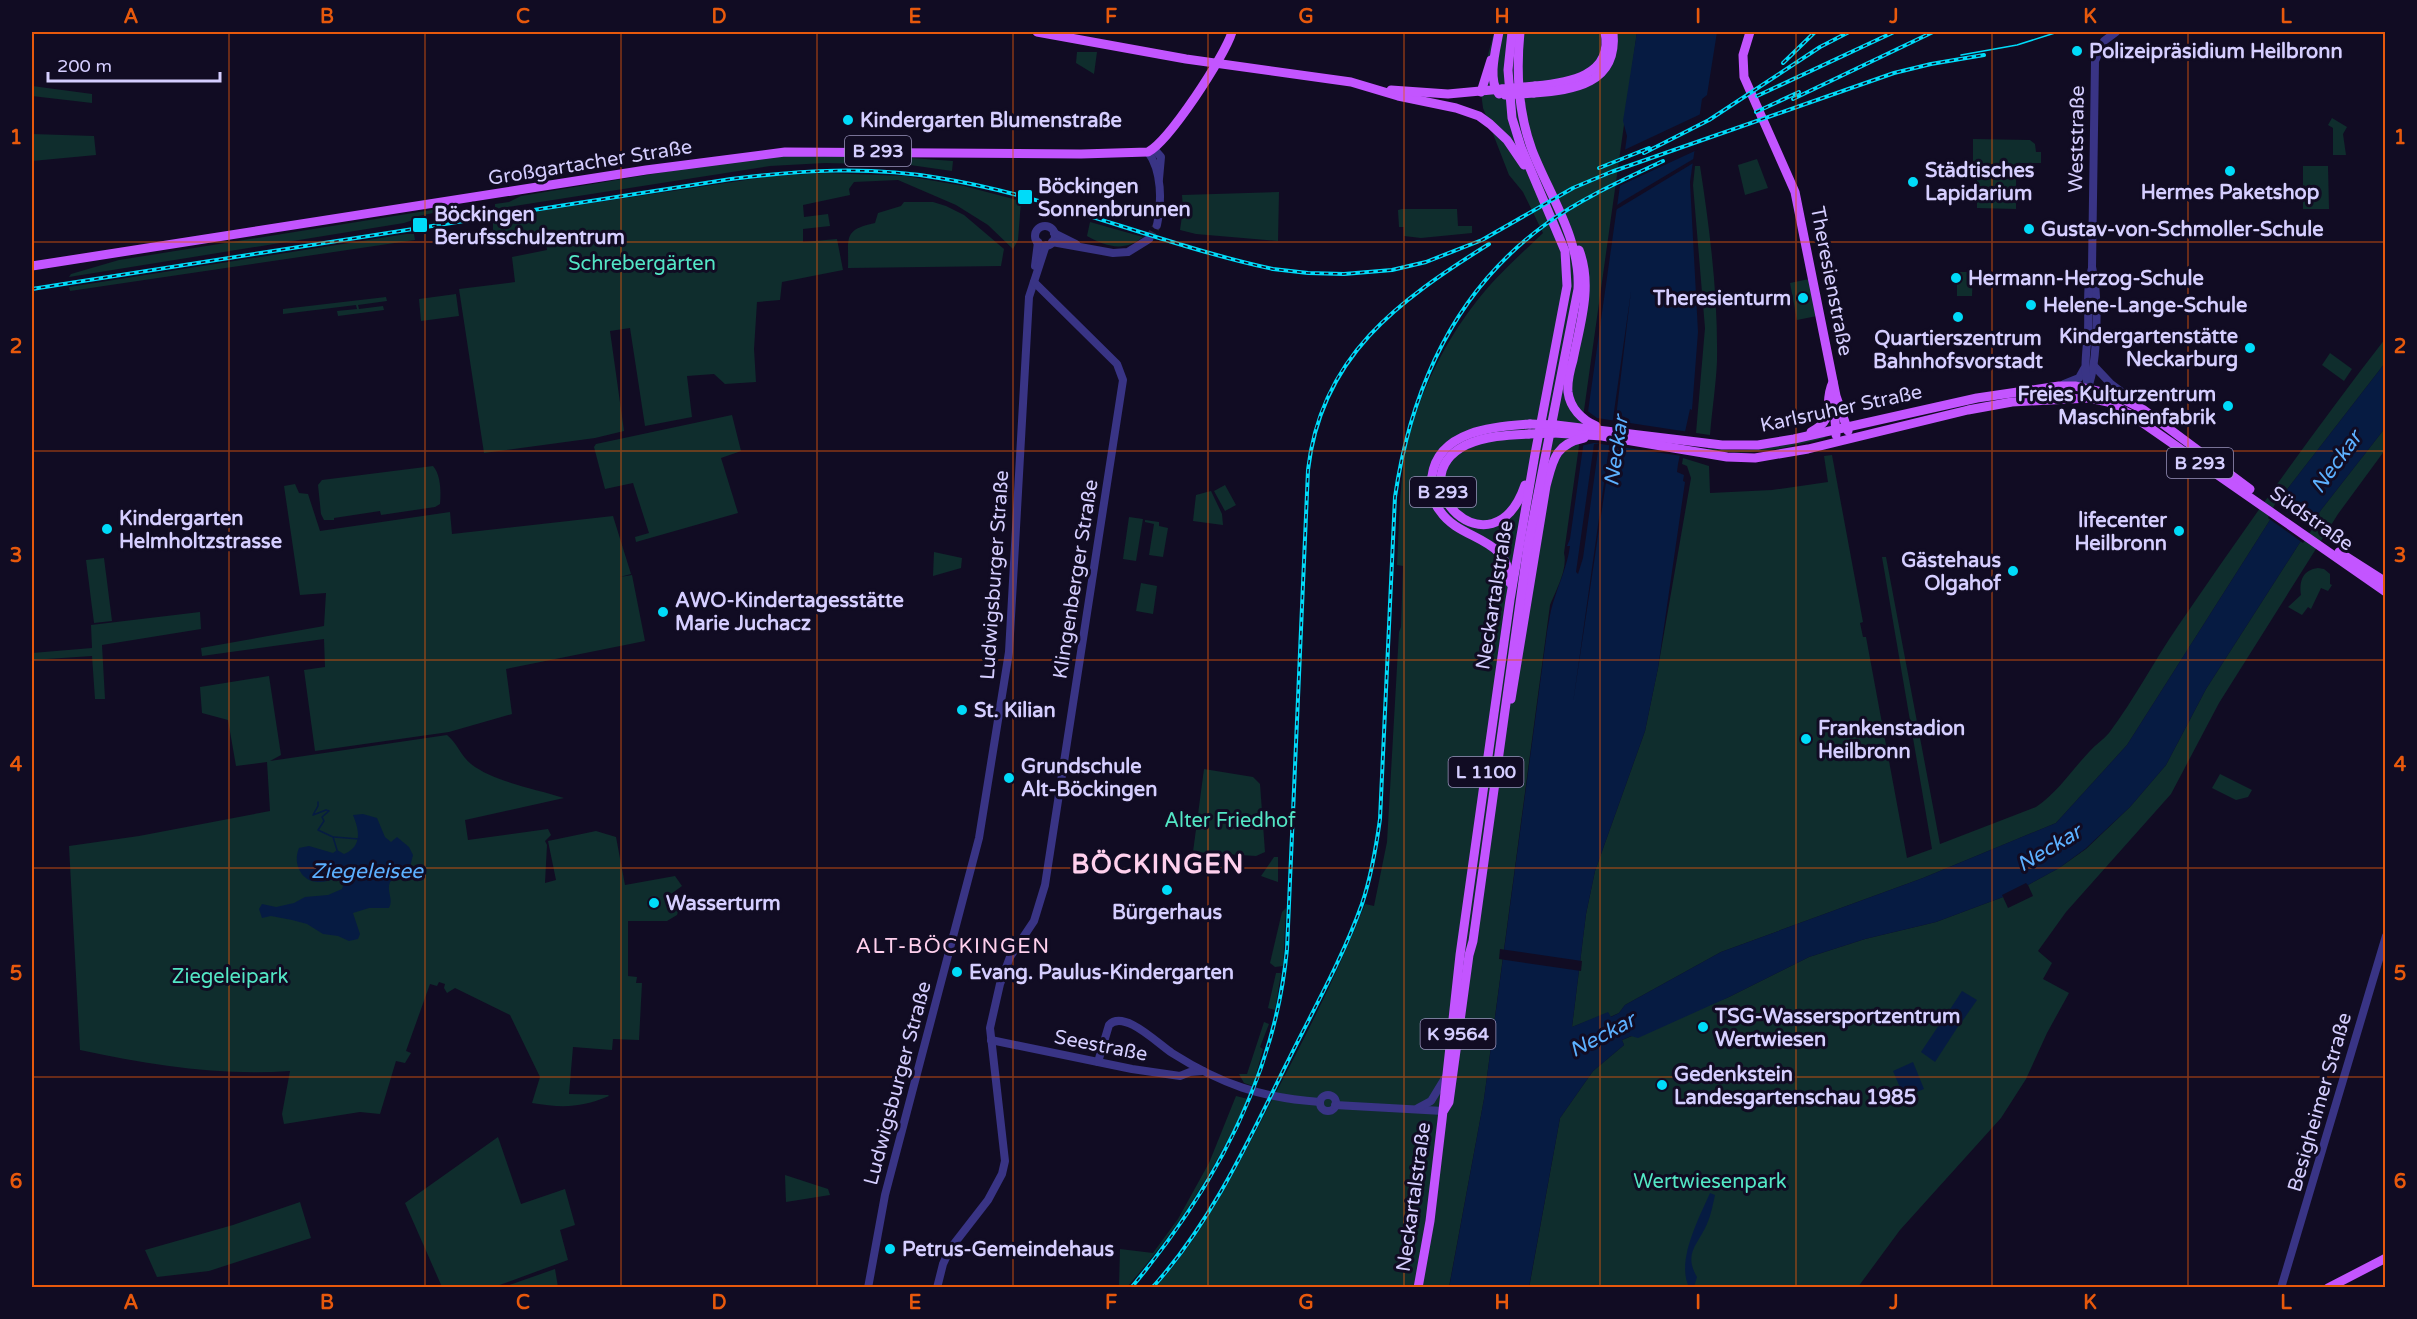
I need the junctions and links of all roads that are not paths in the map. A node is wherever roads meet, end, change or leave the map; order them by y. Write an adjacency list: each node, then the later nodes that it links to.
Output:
1 (1037, 32): 11 (main road)
2 (1233, 32): 11 (main road)
3 (1499, 32): 15 (main road); 16 (main road)
4 (1512, 32): 19 (main road, Neckartalstraße)
5 (1520, 32): 12 (main road, Neckartalstraße)
6 (1526, 32): 12 (main road, Neckartalstraße)
7 (1605, 32): 14 (main road, B 293)
8 (1613, 32): 14 (main road)
9 (1750, 32): 30 (main road, Theresienstraße)
10 (2116, 32): 26 (street, Weststraße)
11 (1215, 64): 13 (main road, B 293); 18 (main road)
12 (1518, 73): 20 (main road, Neckartalstraße / B 293)
13 (1377, 89): 15 (main road, B 293); 17 (main road, B 293)
14 (1534, 89): 16 (main road, B 293, bridge)
15 (1481, 92): 16 (main road, B 293)
16 (1501, 92): 17 (main road)
17 (1420, 100): 19 (main road, B 293)
18 (1153, 149): 21 (street); 25 (main road, Großgartacher Straße / B 293)
19 (1540, 189): 46 (main road, Neckartalstraße / B 293)
20 (1563, 219): 41 (main road, Neckartalstraße / B 293); 52 (main road, Neckartalstraße / L 1100)
21 (1157, 225)
22 (1149, 239): 23 (street)
23 (1051, 240): 24 (street); 24 (street); 27 (street, Ludwigsburger Straße)
24 (1038, 242): 27 (street, Ludwigsburger Straße)
25 (32, 266)
26 (2092, 267): 28 (street, Weststraße); 29 (street, Weststraße)
27 (1034, 282): 56 (street, Klingenberger Straße); 64 (street, Ludwigsburger Straße)
28 (2094, 366): 32 (street, Weststraße); 36 (street)
29 (2084, 368): 31 (street); 32 (street, Weststraße)
30 (1833, 382): 33 (main road, Theresienstraße); 42 (main road)
31 (2059, 386): 32 (main road, Karlsruher Straße / B 293); 37 (main road, Karlsruher Straße / B 293)
32 (2088, 387): 34 (street, Karlsruher Straße); 35 (street); 36 (main road, B 293)
33 (1836, 396): 37 (main road, Theresienstraße); 39 (main road, Theresienstraße)
34 (2068, 397): 35 (main road, Karlsruher Straße / B 293); 43 (main road, Karlsruher Straße / B 293)
35 (2108, 402): 47 (main road, B 293)
36 (2144, 410): 47 (main road, B 293)
37 (1847, 427): 39 (main road, Karlsruher Straße / B 293); 43 (main road, Theresienstraße)
38 (1529, 429): 40 (main road, B 293, bridge); 46 (main road, B 293); 51 (main road)
39 (1836, 429): 42 (main road, Karlsruher Straße / B 293); 44 (main road, Theresienstraße)
40 (1578, 433): 41 (main road); 52 (main road, Neckartalstraße)
41 (1603, 433): 45 (main road, Karlsruher Straße / B 293)
42 (1807, 436): 45 (main road, Karlsruher Straße / B 293)
43 (1850, 439): 44 (main road, Karlsruher Straße / B 293)
44 (1837, 442): 45 (main road, Karlsruher Straße / B 293)
45 (1701, 447)
46 (1535, 454): 51 (main road, Neckartalstraße / L 1100)
47 (2249, 492): 48 (main road, Südstraße / B 293)
48 (2331, 550): 49 (main road, Südstraße / B 293); 50 (main road, Südstraße / B 293)
49 (2385, 582)
50 (2385, 592)
51 (1510, 600): 55 (main road, Neckartalstraße / L 1100)
52 (1502, 739): 54 (main road, Neckartalstraße / L 1100)
53 (2385, 936): 63 (street, Besigheimer Straße)
54 (1473, 941): 61 (main road, Neckartalstraße / K 9564)
55 (1460, 955): 59 (main road, Neckartalstraße / K 9564)
56 (991, 1040): 57 (street, Seestraße); 65 (street, Klingenberger Straße)
57 (1098, 1062): 58 (street, Seestraße); 58 (street)
58 (1204, 1070): 60 (street)
59 (1446, 1077): 60 (street); 61 (main road, Neckartalstraße / K 9564)
60 (1415, 1109): 61 (street)
61 (1443, 1111): 66 (main road, Neckartalstraße / K 9564)
62 (2385, 1258): 69 (main road)
63 (2285, 1278): 67 (street, Besigheimer Straße); 68 (street, Besigheimer Straße)
64 (868, 1287)
65 (937, 1287)
66 (1418, 1287)
67 (2281, 1287)
68 (2286, 1287)
69 (2328, 1287)

